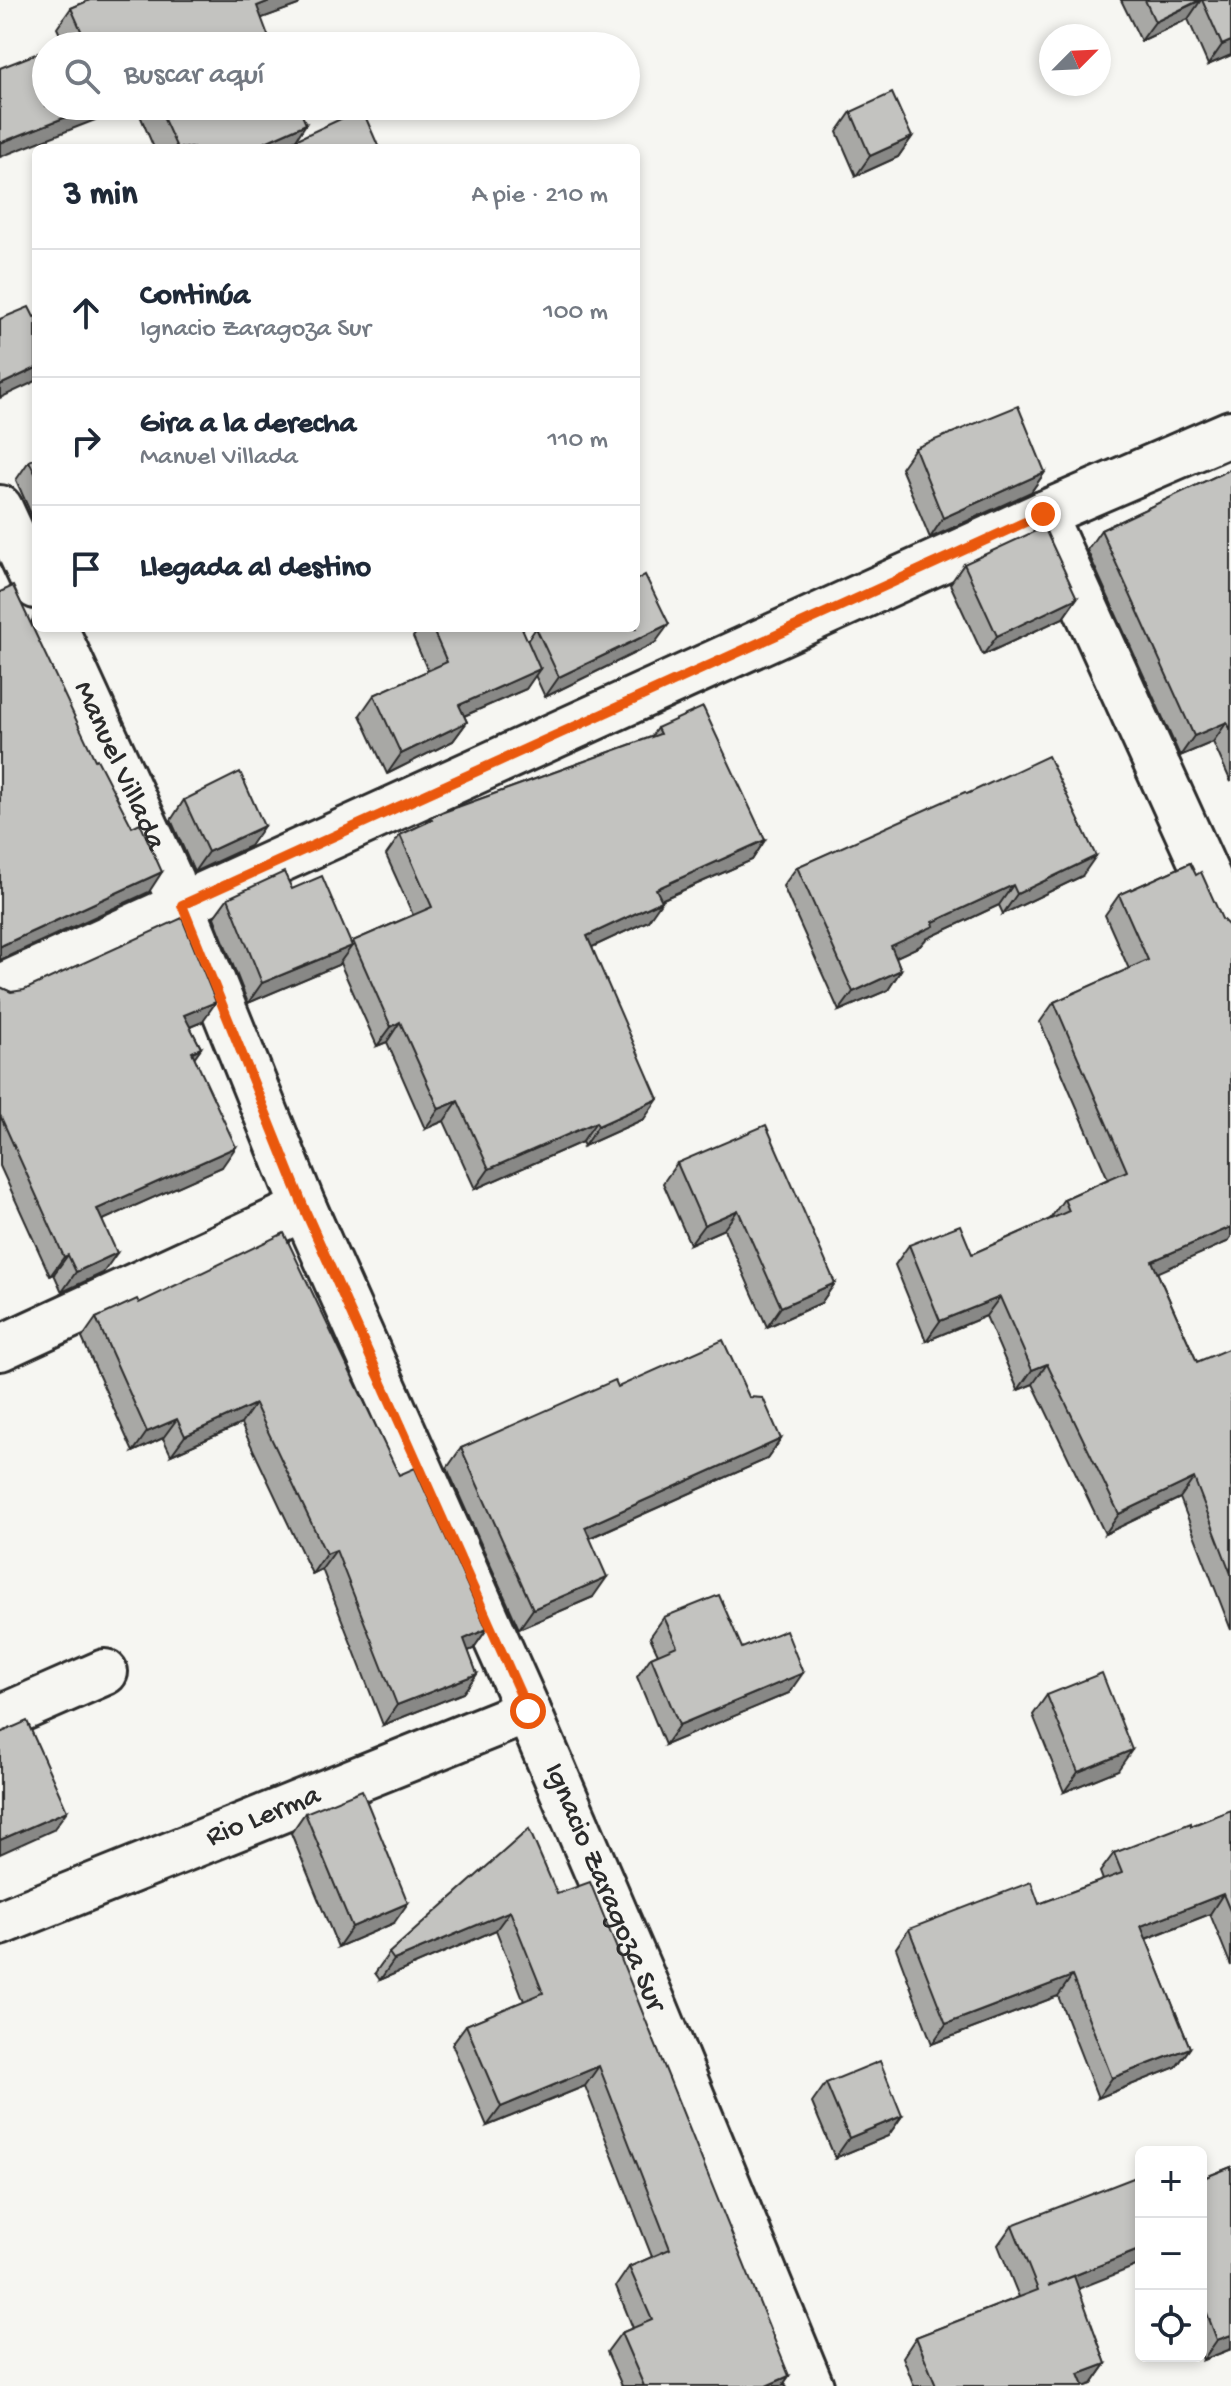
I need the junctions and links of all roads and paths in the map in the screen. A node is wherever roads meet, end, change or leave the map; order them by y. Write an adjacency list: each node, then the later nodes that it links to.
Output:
1 (1231, 433): 3 (street)
2 (0, 508): 4 (street)
3 (1043, 514): 6 (street); 7 (street)
4 (32, 577)
5 (57, 632): 6 (street, Manuel Villada)
6 (182, 905): 8 (street); 9 (street, Ignacio Zaragoza Sur)
7 (1231, 928)
8 (0, 987)
9 (304, 1208): 10 (street); 12 (street, Ignacio Zaragoza Sur)
10 (0, 1348)
11 (105, 1672): 13 (street)
12 (528, 1711): 14 (street, Rio Lerma); 15 (street, Ignacio Zaragoza Sur)
13 (0, 1718)
14 (0, 1923)
15 (811, 2386)

